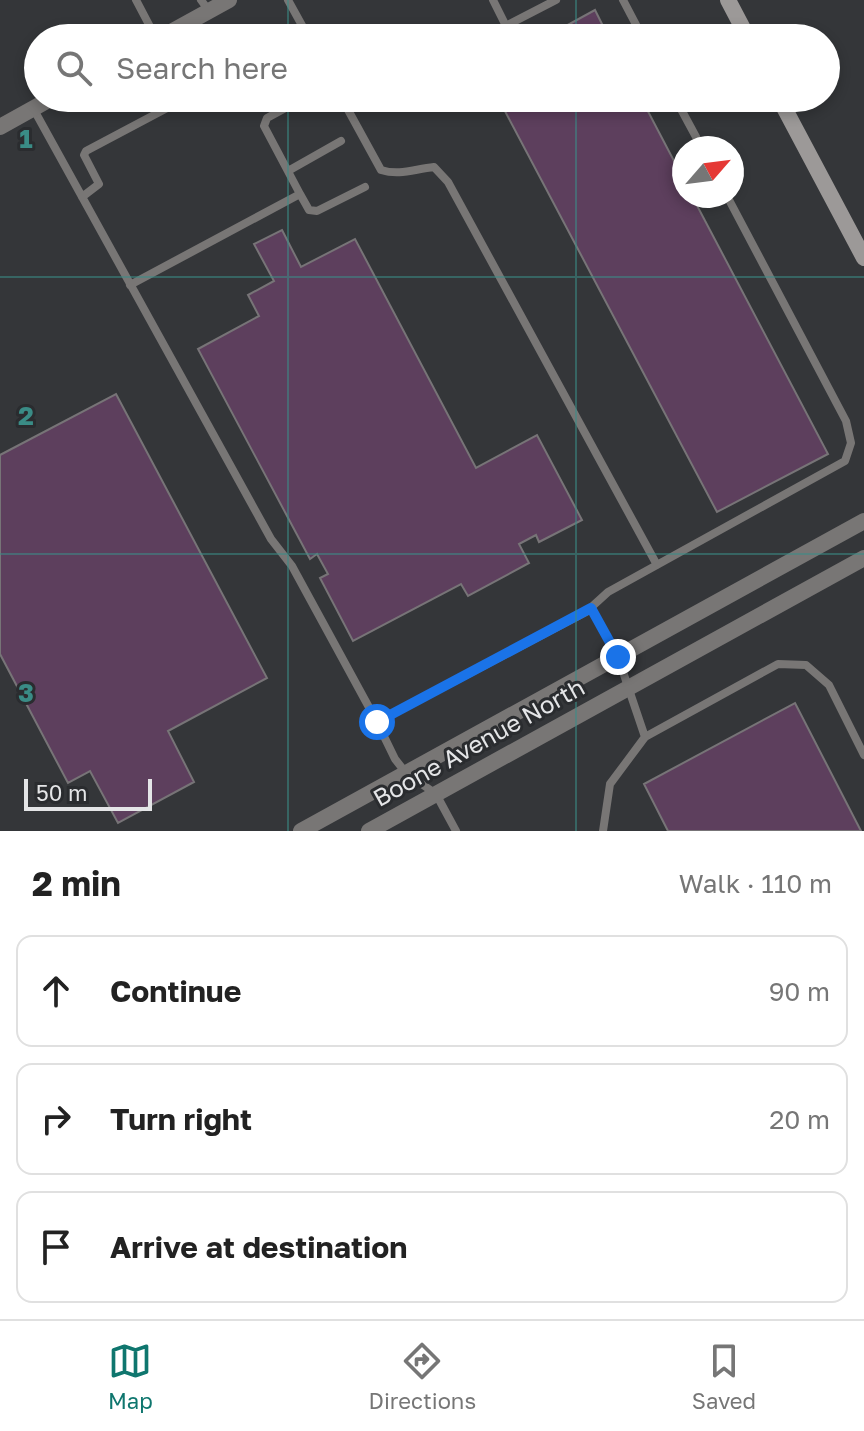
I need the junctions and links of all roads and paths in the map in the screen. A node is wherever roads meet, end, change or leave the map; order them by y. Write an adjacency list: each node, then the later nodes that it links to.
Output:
1 (136, 0): 9 (lane)
2 (229, 0): 8 (street)
3 (288, 0): 11 (lane)
4 (493, 0): 12 (lane)
5 (556, 0): 13 (lane)
6 (623, 0): 14 (lane)
7 (728, 0): 15 (main road)
8 (205, 6): 10 (street)
9 (150, 24)
10 (179, 24)
11 (301, 24)
12 (505, 24)
13 (510, 24)
14 (636, 24)
15 (741, 24)
16 (26, 112): 23 (street)
17 (35, 112): 29 (lane)
18 (160, 112): 29 (lane)
19 (278, 112): 26 (lane)
20 (349, 112): 35 (lane)
21 (683, 112): 24 (lane)
22 (786, 112): 31 (main road)
23 (0, 127)
24 (696, 136)
25 (341, 141): 26 (lane)
26 (288, 171): 28 (lane)
27 (365, 187): 28 (lane)
28 (300, 194): 32 (lane)
29 (82, 197): 32 (lane)
30 (733, 208): 35 (lane)
31 (864, 258)
32 (130, 285): 39 (lane)
33 (864, 521): 37 (street, Boone Avenue North)
34 (864, 558): 38 (street, Boone Avenue North)
35 (657, 565): 36 (lane)
36 (591, 608): 37 (lane); 39 (lane)
37 (618, 657): 38 (lane); 42 (street, Boone Avenue North)
38 (628, 688): 40 (lane); 43 (street, Boone Avenue North)
39 (377, 722): 42 (lane)
40 (645, 737): 41 (lane); 47 (lane)
41 (864, 755)
42 (406, 773): 43 (lane); 44 (street, Boone Avenue North)
43 (436, 794): 45 (street, Boone Avenue North); 46 (lane)
44 (301, 831)
45 (369, 831)
46 (456, 831)
47 (603, 831)

